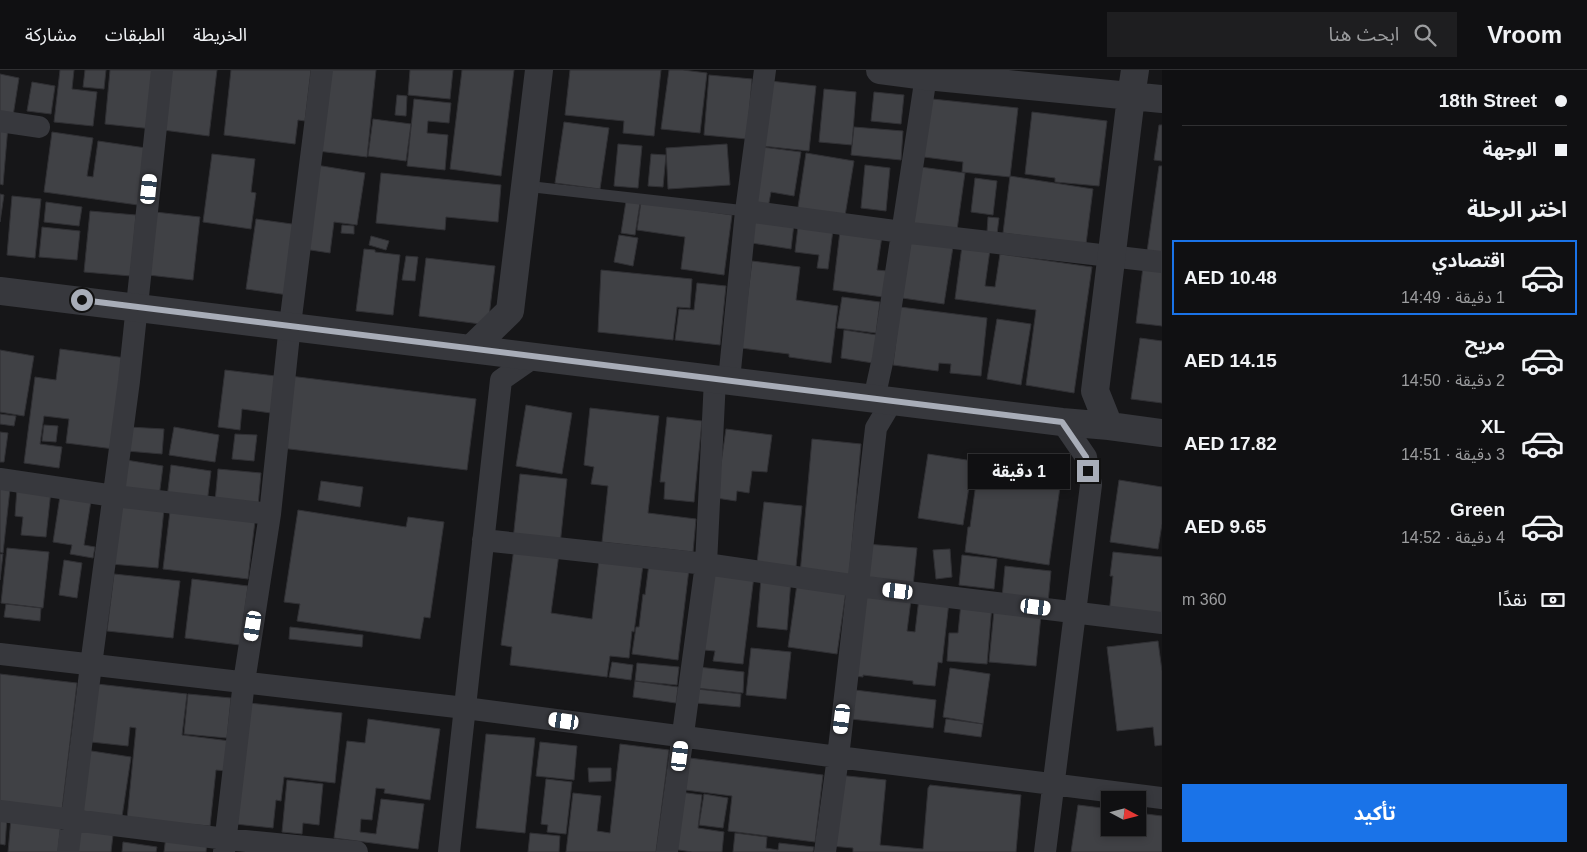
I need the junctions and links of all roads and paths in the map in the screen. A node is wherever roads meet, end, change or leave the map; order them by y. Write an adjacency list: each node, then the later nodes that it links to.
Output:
1 (162, 70): 18 (street)
2 (322, 70): 19 (street)
3 (539, 70): 12 (street)
4 (765, 70): 13 (street)
5 (880, 70): 7 (street)
6 (1136, 70): 8 (street)
7 (926, 76): 8 (street); 14 (street)
8 (1131, 97): 9 (street); 15 (street)
9 (1162, 99)
10 (0, 121): 11 (street)
11 (39, 127)
12 (525, 186): 13 (lane); 20 (street)
13 (746, 211): 14 (street); 22 (street)
14 (902, 232): 15 (street); 23 (street)
15 (1112, 256): 16 (street); 25 (street)
16 (1162, 262)
17 (0, 291): 18 (street)
18 (136, 307): 19 (street); 28 (street)
19 (290, 326): 20 (street); 29 (street)
20 (472, 348): 21 (street)
21 (534, 357): 22 (street); 30 (street)
22 (722, 380): 23 (street); 31 (street)
23 (883, 400): 24 (street); 32 (street)
24 (1062, 422): 25 (street); 33 (street)
25 (1109, 426): 26 (street)
26 (1162, 433)
27 (0, 479): 28 (street)
28 (114, 496): 29 (street); 36 (street)
29 (270, 514): 37 (street)
30 (482, 540): 31 (street); 38 (street)
31 (706, 564): 32 (street); 39 (street)
32 (858, 586): 33 (street); 40 (street)
33 (1075, 612): 34 (street); 41 (street)
34 (1162, 623)
35 (0, 654): 36 (street)
36 (91, 665): 37 (street); 44 (street)
37 (244, 682): 38 (street); 45 (street)
38 (465, 708): 39 (street); 48 (street)
39 (682, 737): 40 (street); 49 (street)
40 (838, 757): 41 (street); 50 (street)
41 (1054, 785): 42 (street); 51 (street)
42 (1162, 798)
43 (0, 811): 44 (street)
44 (72, 820): 45 (street); 46 (street)
45 (225, 845): 47 (street)
46 (68, 852)
47 (357, 852)
48 (449, 852)
49 (667, 852)
50 (825, 852)
51 (1045, 852)

